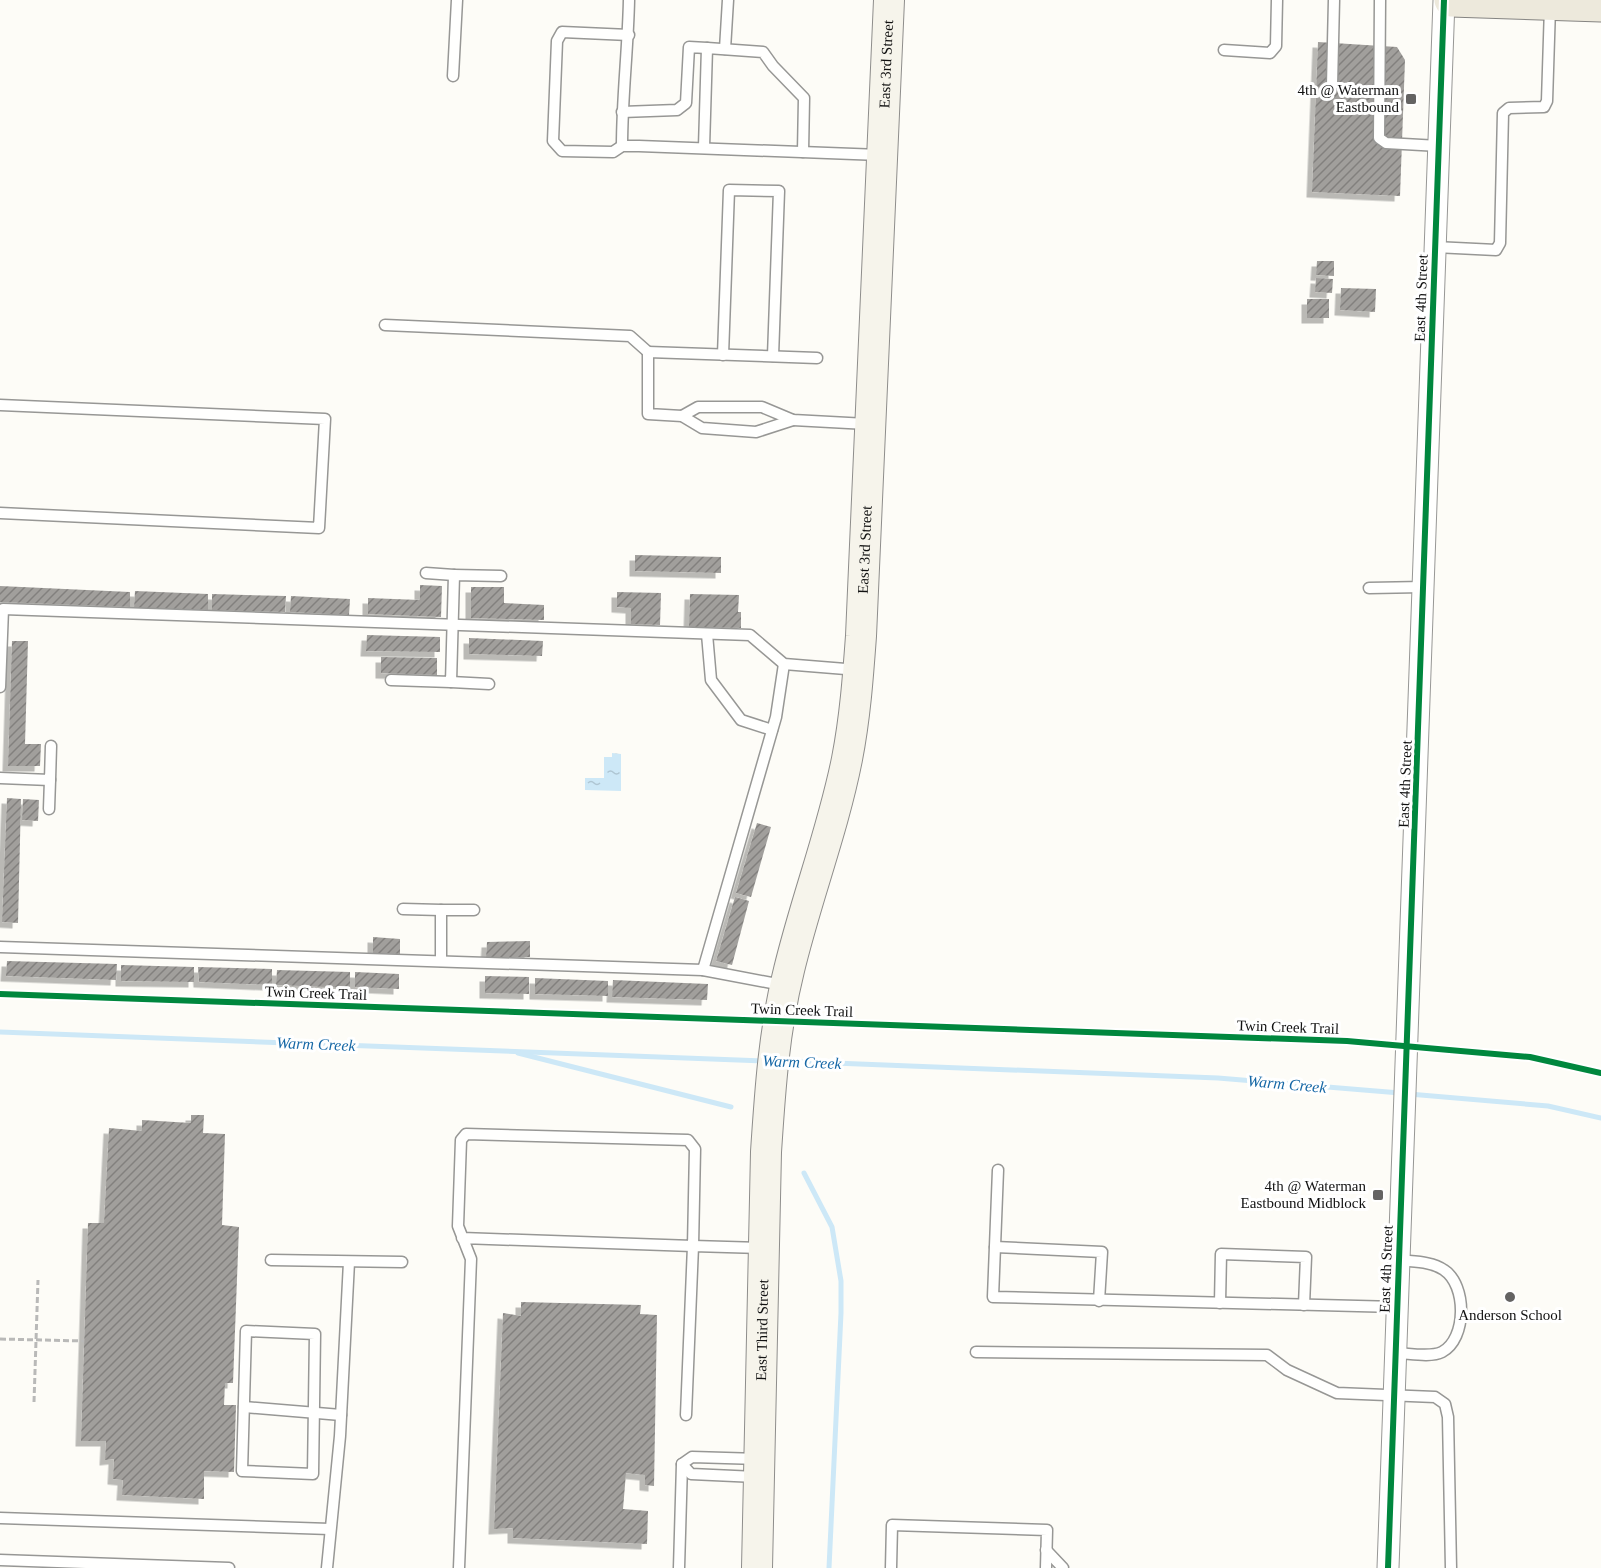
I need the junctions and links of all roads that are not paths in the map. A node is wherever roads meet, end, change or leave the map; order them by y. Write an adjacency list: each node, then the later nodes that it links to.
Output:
1 (457, 0): 16 (lane)
2 (629, 0): 12 (lane)
3 (728, 0): 14 (lane)
4 (890, 0): 23 (main road, East 3rd Street)
5 (1277, 0): 15 (lane)
6 (1334, 0): 17 (lane)
7 (1380, 0): 20 (lane)
8 (1444, 0): 20 (street, East 4th Street)
9 (1451, 0): 11 (main road)
10 (1592, 3): 11 (main road)
11 (1551, 4): 24 (lane)
12 (629, 35): 18 (lane); 19 (lane)
13 (707, 48): 14 (lane); 18 (lane); 21 (lane)
14 (725, 49): 22 (lane)
15 (1224, 50)
16 (453, 76)
17 (1332, 85)
18 (622, 112): 19 (lane)
19 (622, 146): 21 (lane)
20 (1439, 146): 24 (street, East 4th Street)
21 (704, 147): 22 (lane)
22 (803, 152): 23 (lane)
23 (883, 155): 33 (main road, East 3rd Street)
24 (1435, 247): 38 (street, East 4th Street)
25 (385, 325): 26 (lane)
26 (648, 352): 27 (lane); 31 (lane)
27 (723, 355): 28 (lane); 28 (lane)
28 (773, 356): 29 (lane)
29 (817, 358)
30 (0, 405): 34 (lane)
31 (682, 416): 32 (lane); 32 (lane)
32 (793, 420): 33 (lane)
33 (871, 424): 43 (main road, East 3rd Street)
34 (0, 513)
35 (426, 573): 36 (lane)
36 (454, 575): 37 (lane); 40 (lane)
37 (501, 576)
38 (1423, 587): 39 (lane); 67 (street, East 4th Street)
39 (1369, 588)
40 (454, 625): 41 (lane); 45 (lane); 47 (lane)
41 (707, 634): 42 (lane); 48 (lane)
42 (784, 664): 43 (lane); 48 (lane)
43 (858, 670): 59 (main road, East 3rd Street)
44 (391, 680): 45 (lane)
45 (451, 682): 46 (lane)
46 (489, 684)
47 (0, 687)
48 (772, 730): 58 (lane)
49 (51, 746): 51 (lane)
50 (0, 778): 51 (lane)
51 (50, 780): 52 (lane)
52 (49, 809)
53 (402, 909): 54 (lane)
54 (441, 910): 55 (lane); 57 (lane)
55 (474, 910)
56 (0, 947): 57 (lane)
57 (441, 962): 58 (lane)
58 (703, 970): 59 (lane)
59 (786, 986): 60 (main road, East 3rd Street)
60 (770, 1090): 65 (main road, East Third Street)
61 (998, 1170): 64 (lane)
62 (462, 1238): 63 (lane); 63 (lane); 92 (lane)
63 (693, 1246): 65 (lane); 80 (lane)
64 (995, 1247): 70 (lane); 70 (lane)
65 (764, 1248): 82 (main road, East Third Street)
66 (271, 1260): 68 (lane)
67 (1398, 1260): 73 (street, East 4th Street); 75 (lane)
68 (349, 1262): 69 (lane); 79 (lane)
69 (402, 1262)
70 (1099, 1301): 71 (lane)
71 (1220, 1303): 72 (lane); 72 (lane)
72 (1304, 1305): 73 (lane)
73 (1397, 1307): 75 (street, East 4th Street)
74 (976, 1352): 76 (lane)
75 (1395, 1353): 76 (street, East 4th Street)
76 (1394, 1397): 88 (lane); 98 (street, East 4th Street)
77 (244, 1407): 78 (lane); 78 (lane); 78 (lane)
78 (314, 1413): 79 (lane)
79 (341, 1415): 84 (lane)
80 (686, 1415)
81 (682, 1464): 82 (lane); 82 (lane); 93 (lane)
82 (759, 1468): 94 (main road, East Third Street)
83 (0, 1518): 84 (lane)
84 (330, 1529): 91 (lane)
85 (1046, 1550): 95 (lane); 96 (lane); 97 (lane)
86 (0, 1560): 87 (lane)
87 (70, 1565): 89 (lane)
88 (1451, 1565)
89 (202, 1568): 90 (lane)
90 (229, 1568)
91 (327, 1568)
92 (459, 1568)
93 (679, 1568)
94 (757, 1568)
95 (891, 1568)
96 (1046, 1568)
97 (1063, 1568)
98 (1388, 1568)

